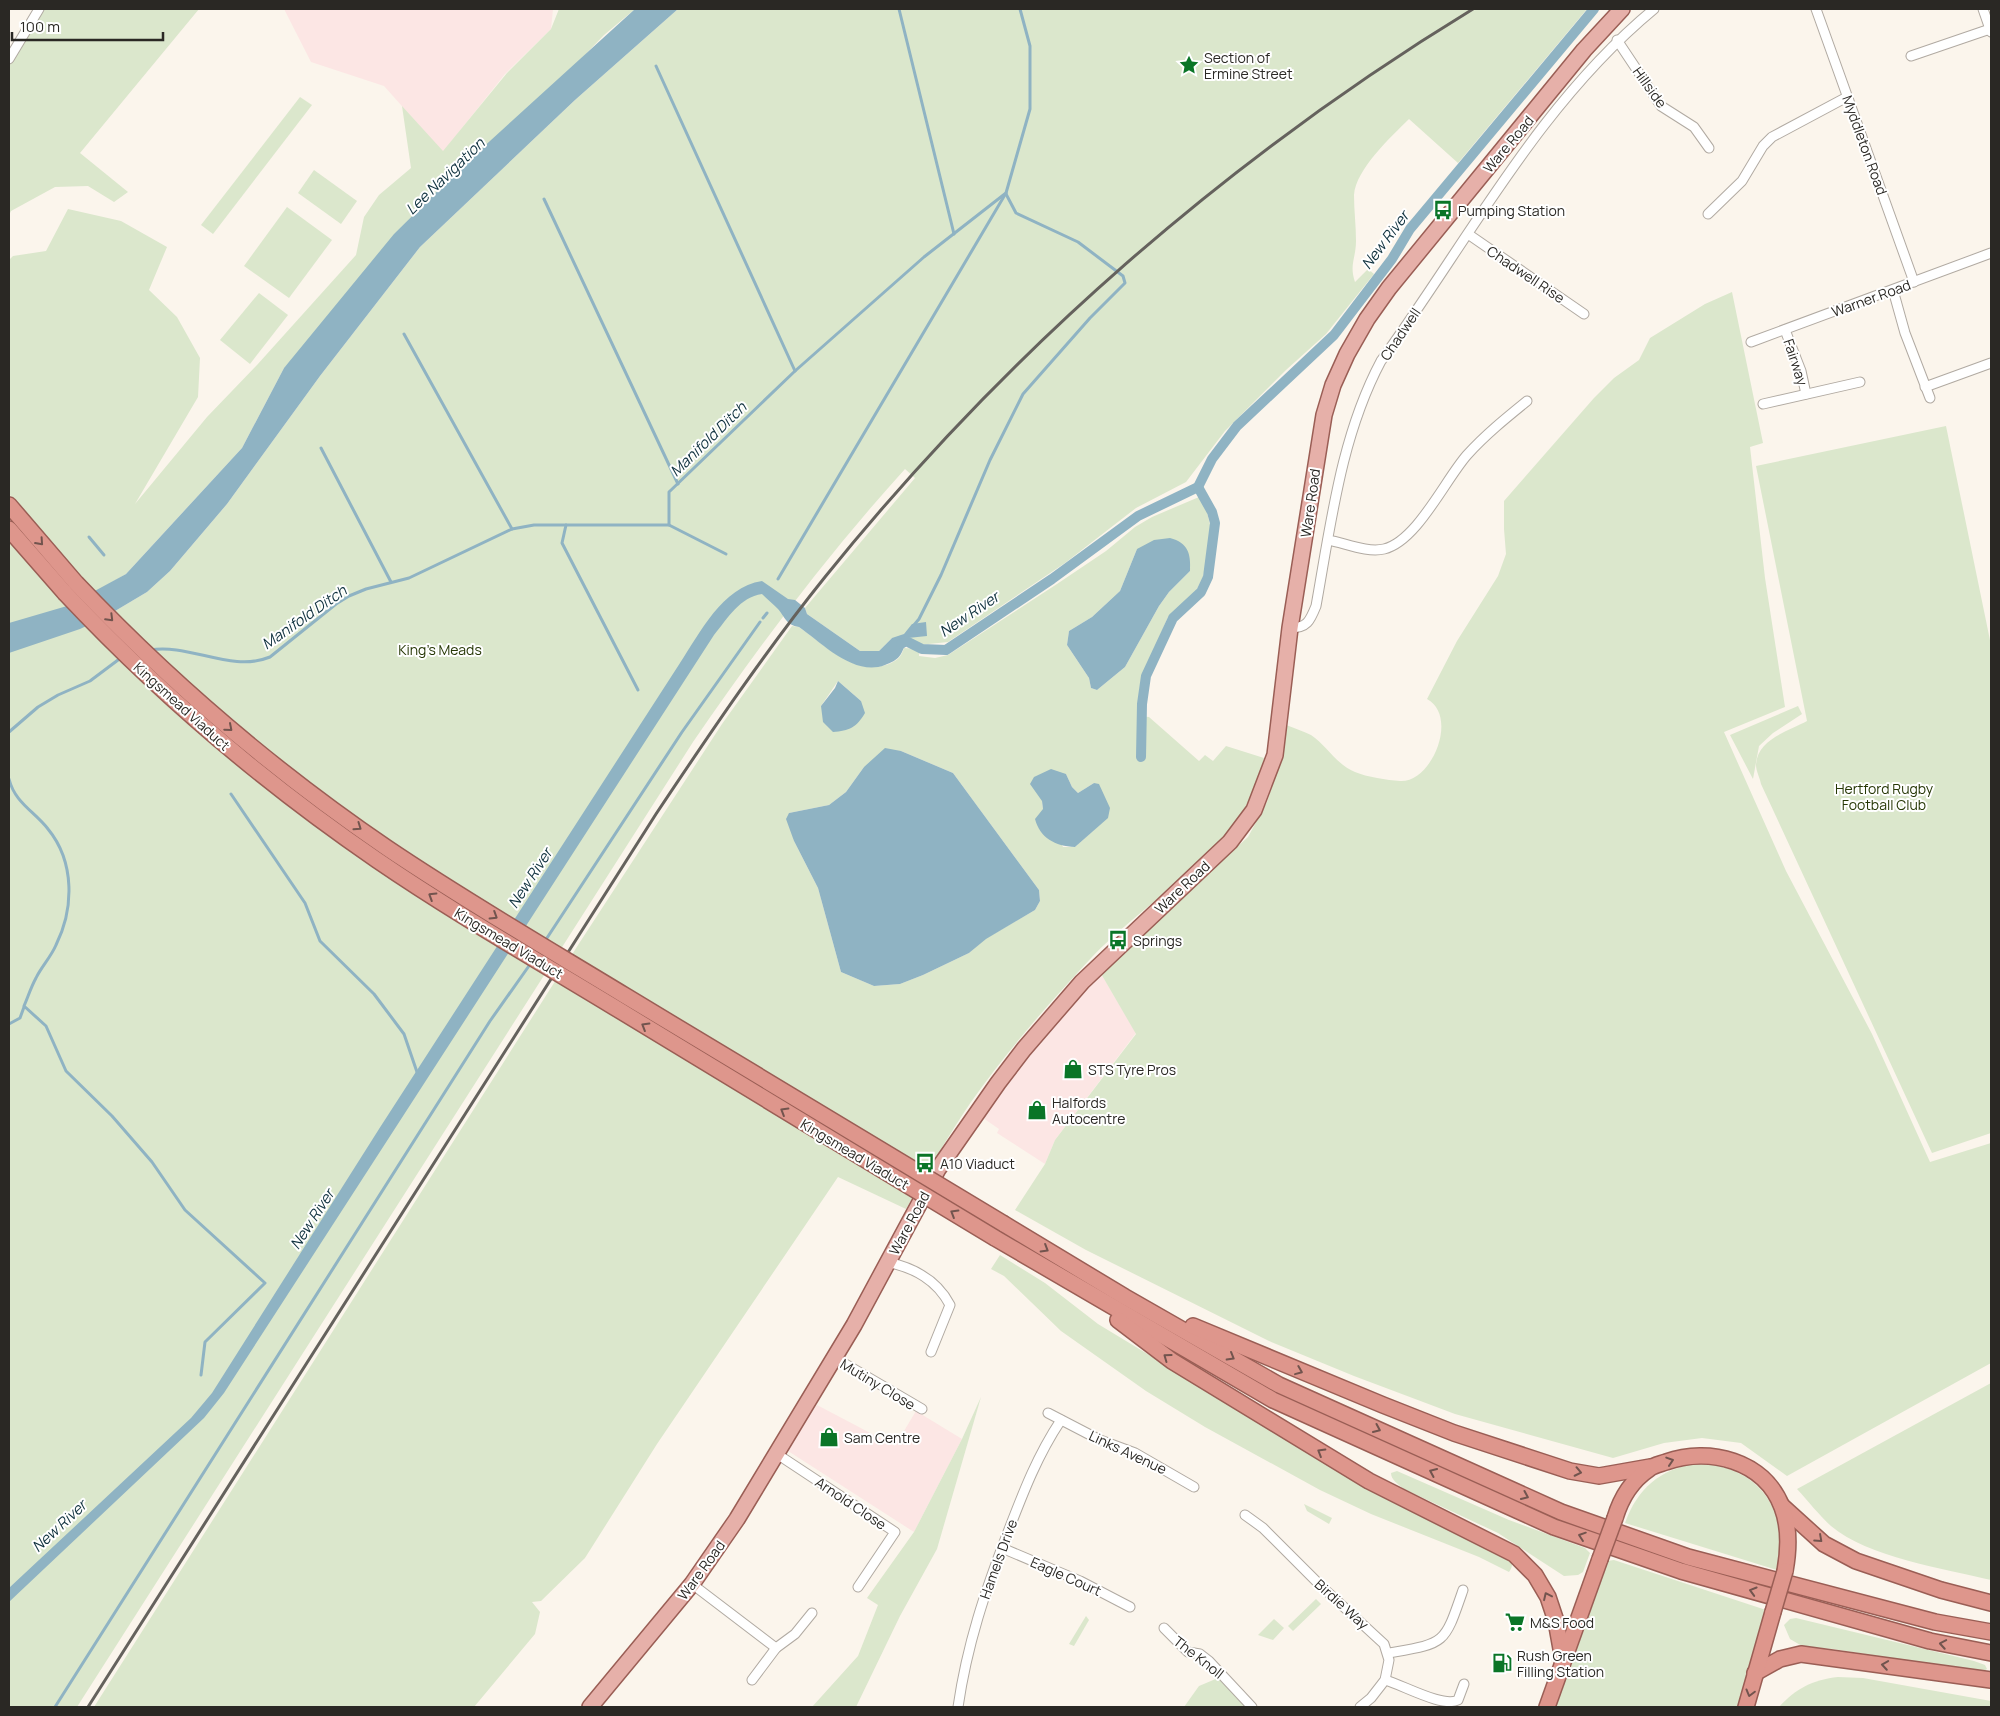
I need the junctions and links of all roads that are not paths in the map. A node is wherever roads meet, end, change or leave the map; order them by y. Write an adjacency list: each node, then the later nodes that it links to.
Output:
1 (39, 9): 9 (street)
2 (1622, 9): 30 (main road, Ware Road)
3 (1654, 9): 7 (street)
4 (1816, 9): 10 (street, Myddleton Road)
5 (1987, 14): 6 (street)
6 (1991, 30): 8 (street)
7 (1617, 40): 11 (street, Hillside); 13 (street, Chadwell)
8 (1911, 56)
9 (9, 59)
10 (1847, 97): 12 (street); 15 (street, Myddleton Road)
11 (1709, 148)
12 (1708, 214)
13 (1468, 234): 17 (street, Chadwell Rise); 29 (street, Chadwell)
14 (1991, 253): 15 (street, Warner Road)
15 (1914, 282): 16 (street, Warner Road)
16 (1893, 290): 18 (street, Warner Road); 22 (street)
17 (1584, 314)
18 (1785, 330): 19 (street, Warner Road); 23 (street, Fairway)
19 (1751, 342)
20 (1991, 363): 22 (street)
21 (1860, 382): 23 (street, Fairway)
22 (1925, 387): 24 (street)
23 (1806, 394): 26 (street, Fairway)
24 (1930, 398)
25 (1527, 401): 29 (street)
26 (1763, 404)
27 (9, 505): 33 (highway, Kingsmead Viaduct, one-way to 33, bridge)
28 (9, 529): 32 (highway, Kingsmead Viaduct, one-way to 28, bridge)
29 (1328, 540): 30 (street, Chadwell)
30 (1290, 628): 31 (main road, Ware Road)
31 (887, 1262): 34 (street); 35 (main road, Ware Road)
32 (1069, 1282): 55 (highway, one-way to 32); 56 (highway, one-way to 32)
33 (1125, 1297): 40 (highway, one-way to 40); 52 (highway, one-way to 52)
34 (931, 1352)
35 (835, 1358): 36 (street, Mutiny Close); 39 (main road, Ware Road)
36 (922, 1409)
37 (1048, 1414): 38 (street, Links Avenue)
38 (1061, 1420): 41 (street, Links Avenue); 44 (street, Hamels Drive)
39 (777, 1454): 45 (main road, Ware Road); 46 (street, Arnold Close)
40 (1650, 1468): 42 (highway, one-way to 42); 56 (highway, bridge)
41 (1194, 1487)
42 (1782, 1506): 48 (highway, one-way to 48); 57 (highway, bridge)
43 (1245, 1515): 54 (street, Birdie Way)
44 (1002, 1548): 49 (street, Eagle Court); 65 (street, Hamels Drive)
45 (692, 1584): 53 (street); 64 (main road, Ware Road)
46 (858, 1587)
47 (1463, 1590): 54 (street)
48 (1991, 1603)
49 (1130, 1606)
50 (812, 1613): 53 (street)
51 (1164, 1628): 66 (street, The Knoll)
52 (1991, 1632)
53 (776, 1648): 58 (street)
54 (1388, 1652): 59 (street)
55 (1991, 1653)
56 (1563, 1660): 68 (highway)
57 (1755, 1673): 60 (highway, one-way to 57); 69 (highway, one-way to 69)
58 (752, 1680)
59 (1385, 1680): 62 (street); 63 (street)
60 (1991, 1680)
61 (1464, 1684): 62 (street)
62 (1430, 1698): 67 (street)
63 (1366, 1706)
64 (590, 1707)
65 (958, 1707)
66 (1252, 1707)
67 (1428, 1707)
68 (1547, 1707)
69 (1746, 1707)

